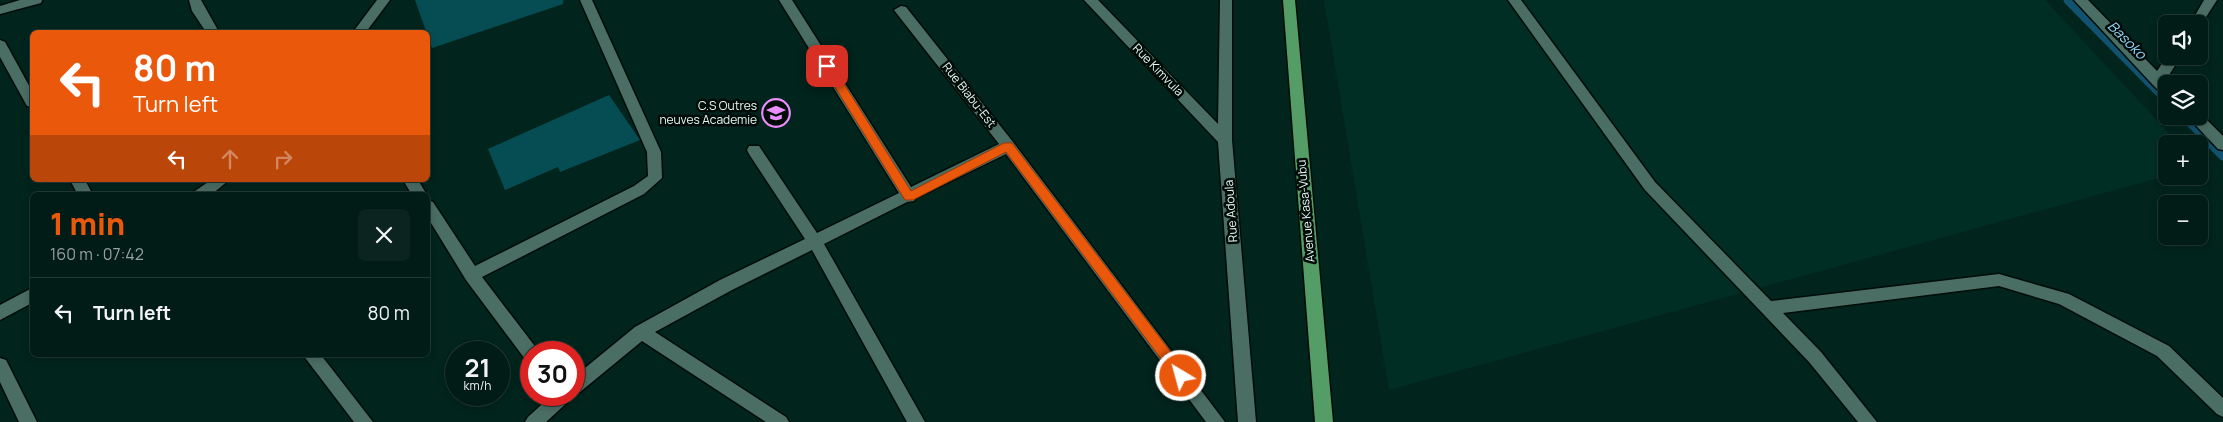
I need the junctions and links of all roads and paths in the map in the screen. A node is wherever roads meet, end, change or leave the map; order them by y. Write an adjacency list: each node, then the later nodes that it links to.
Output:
1 (36, 0): 12 (street)
2 (195, 0): 15 (street)
3 (384, 0): 16 (street)
4 (586, 0): 30 (street)
5 (785, 0): 27 (street)
6 (1090, 0): 21 (street, Rue Kimvula)
7 (1226, 0): 21 (street, Rue Adoula)
8 (1289, 0): 48 (main road, Avenue Kasa-Vubu)
9 (1514, 0): 32 (street)
10 (2080, 0): 18 (street)
11 (2211, 0): 14 (street)
12 (0, 10)
13 (901, 10): 23 (street, Rue Biabu-Est)
14 (2202, 15)
15 (212, 30)
16 (361, 30)
17 (0, 45): 19 (street)
18 (2158, 81)
19 (30, 98)
20 (2203, 125): 22 (street)
21 (1226, 140): 47 (street, Rue Adoula)
22 (2223, 145)
23 (1008, 146): 27 (street); 46 (street, Rue Biabu-Est)
24 (754, 150): 29 (street)
25 (219, 182): 26 (street)
26 (204, 192)
27 (909, 197): 29 (street)
28 (430, 209): 30 (street)
29 (814, 242): 34 (street); 45 (street)
30 (472, 275): 35 (street)
31 (30, 296): 33 (street)
32 (1767, 308): 40 (street); 49 (street)
33 (0, 313)
34 (641, 332): 38 (street); 44 (street)
35 (521, 341)
36 (313, 357): 42 (street)
37 (0, 365): 41 (street)
38 (585, 378)
39 (552, 406): 43 (street)
40 (2223, 409)
41 (28, 422)
42 (364, 422)
43 (534, 422)
44 (780, 422)
45 (916, 422)
46 (1216, 422)
47 (1247, 422)
48 (1324, 422)
49 (1868, 422)

